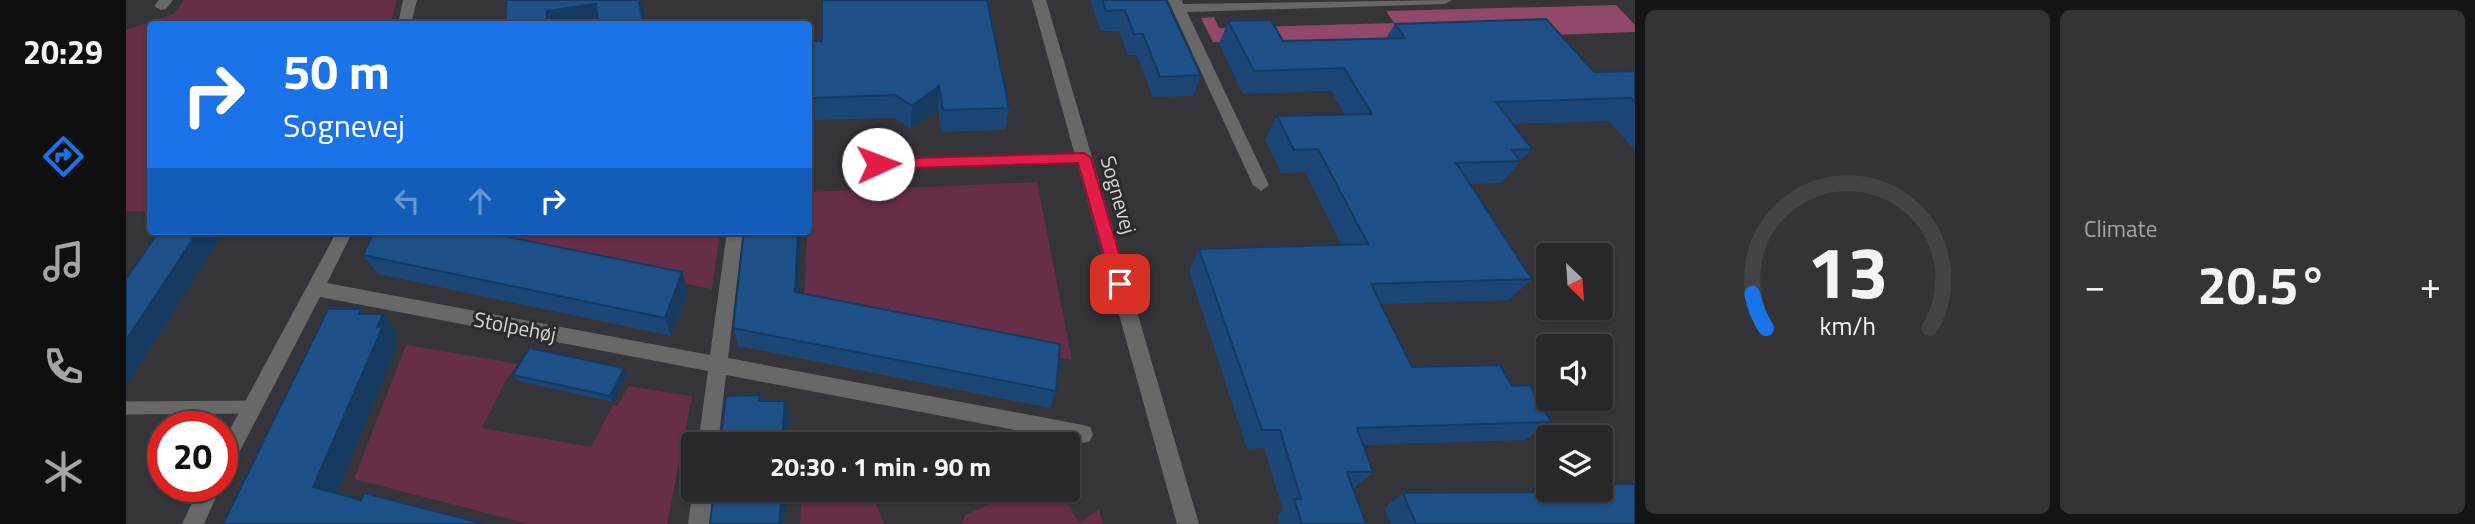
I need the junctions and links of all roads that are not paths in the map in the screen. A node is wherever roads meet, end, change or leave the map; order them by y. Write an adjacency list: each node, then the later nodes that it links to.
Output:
1 (410, 0): 5 (street)
2 (1039, 0): 7 (street, Sognevej)
3 (1445, 0): 4 (street)
4 (1177, 4): 8 (street)
5 (406, 21)
6 (877, 145): 7 (lane)
7 (1084, 158): 22 (street, Sognevej)
8 (1261, 186)
9 (343, 235): 11 (street)
10 (734, 235): 12 (street)
11 (313, 288): 12 (street, Stolpehøj); 13 (street)
12 (717, 366): 15 (street); 16 (street, Stolpehøj)
13 (253, 407): 14 (lane); 17 (street)
14 (126, 408)
15 (709, 432)
16 (1083, 434)
17 (238, 435)
18 (203, 502): 20 (street)
19 (702, 502): 21 (street)
20 (192, 524)
21 (699, 524)
22 (1188, 524)

